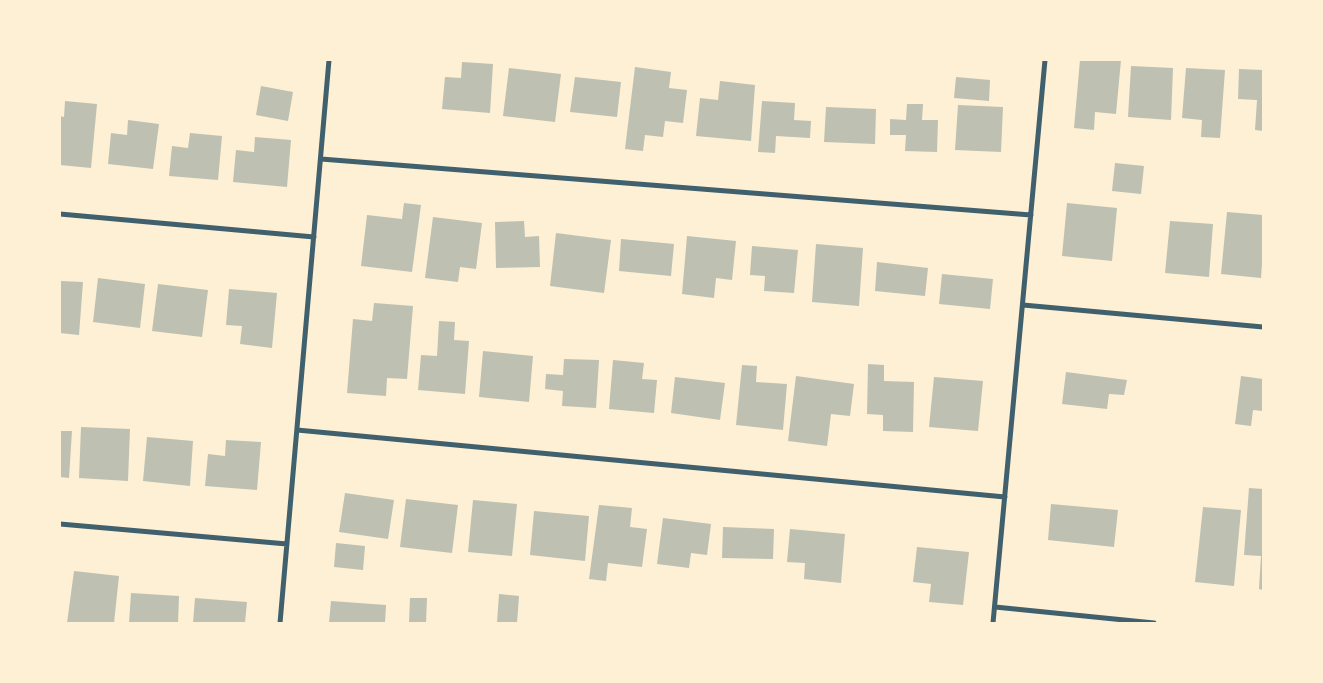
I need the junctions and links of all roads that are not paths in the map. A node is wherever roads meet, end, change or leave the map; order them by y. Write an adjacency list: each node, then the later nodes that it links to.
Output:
1 (330, 60): 3 (street)
2 (1045, 60): 5 (street)
3 (321, 159): 5 (street); 6 (street)
4 (60, 214): 6 (street)
5 (1031, 215): 7 (street)
6 (314, 237): 9 (street)
7 (1022, 306): 8 (street); 10 (street)
8 (1263, 328)
9 (297, 430): 10 (street); 12 (street)
10 (1005, 498): 13 (street)
11 (60, 524): 12 (street)
12 (287, 544): 14 (street)
13 (995, 607): 15 (street); 16 (street)
14 (280, 623)
15 (993, 623)
16 (1154, 623)

